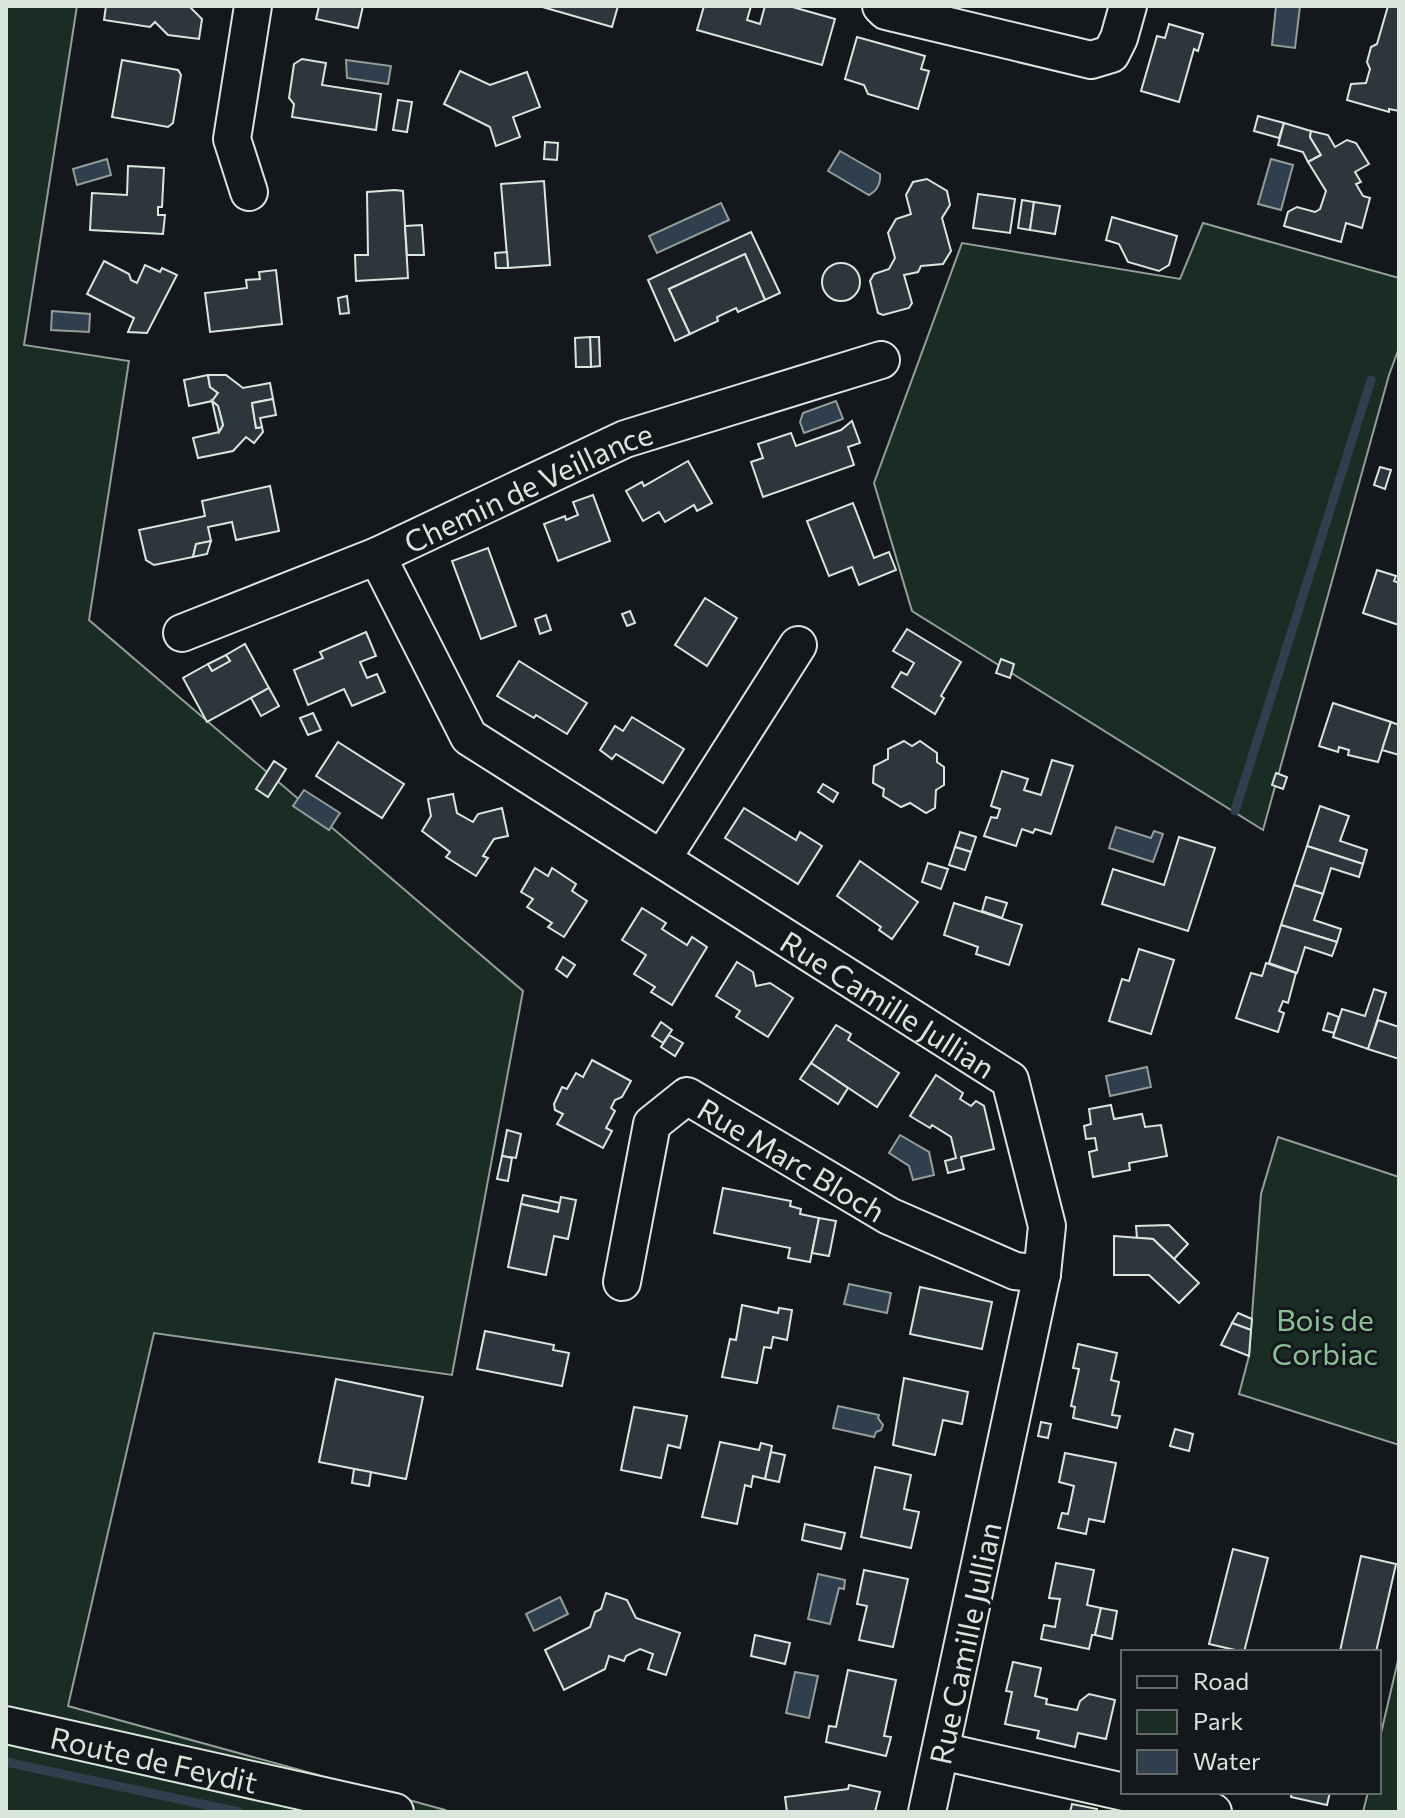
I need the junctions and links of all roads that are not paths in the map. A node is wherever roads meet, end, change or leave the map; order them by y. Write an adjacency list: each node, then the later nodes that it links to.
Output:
1 (253, 6): 4 (street)
2 (881, 6): 3 (street)
3 (1128, 6)
4 (249, 192)
5 (881, 360): 6 (street, Chemin de Veillance)
6 (377, 556): 7 (street, Chemin de Veillance); 9 (street, Rue Camille Jullian)
7 (182, 633)
8 (798, 645): 9 (street)
9 (662, 859): 10 (street, Rue Camille Jullian)
10 (1042, 1274): 11 (street, Rue Marc Bloch); 13 (street, Rue Camille Jullian)
11 (622, 1282)
12 (6, 1725): 16 (street, Route de Feydit)
13 (941, 1751): 14 (street); 17 (street, Rue Camille Jullian)
14 (1121, 1791)
15 (1133, 1794): 18 (street)
16 (395, 1812)
17 (927, 1812)
18 (1213, 1812)

